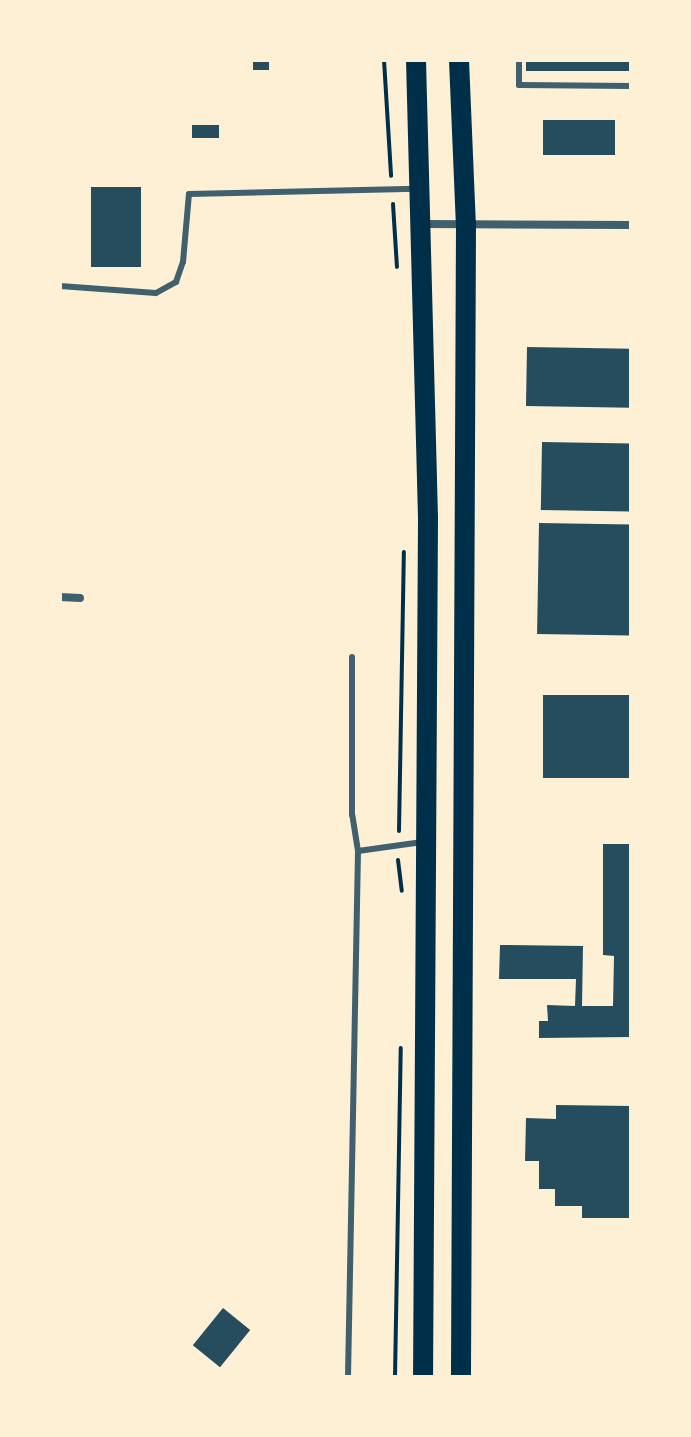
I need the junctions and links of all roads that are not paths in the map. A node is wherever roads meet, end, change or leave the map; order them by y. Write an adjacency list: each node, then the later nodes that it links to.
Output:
1 (416, 60): 5 (highway)
2 (459, 60): 7 (highway)
3 (519, 60): 4 (lane)
4 (631, 86)
5 (422, 189): 6 (highway); 9 (lane)
6 (424, 224): 7 (street); 13 (highway)
7 (466, 224): 8 (street); 17 (highway)
8 (631, 225)
9 (60, 286)
10 (60, 597): 11 (street)
11 (80, 598)
12 (352, 657): 14 (lane)
13 (427, 842): 14 (lane); 16 (highway)
14 (358, 851): 15 (lane)
15 (348, 1377)
16 (423, 1377)
17 (461, 1377)

